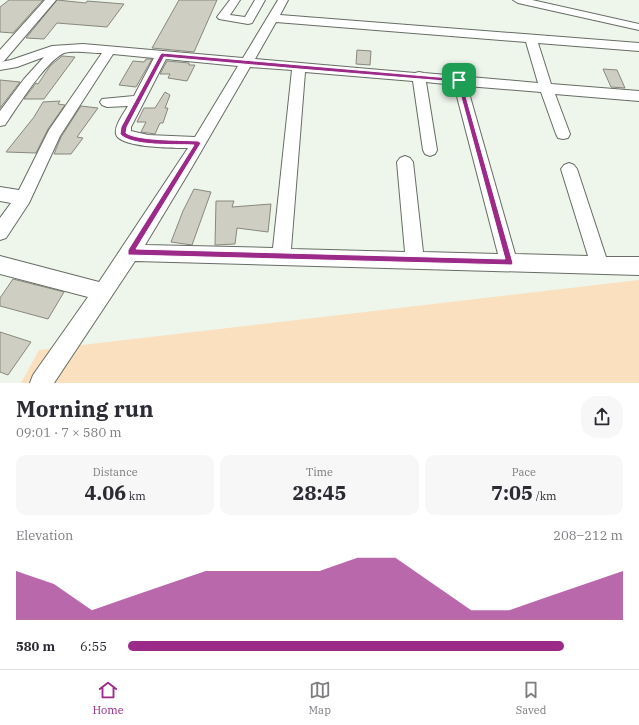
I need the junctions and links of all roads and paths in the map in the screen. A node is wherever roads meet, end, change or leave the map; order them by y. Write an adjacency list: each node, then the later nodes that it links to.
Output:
1 (51, 0): 13 (street)
2 (236, 0): 3 (street)
3 (260, 0)
4 (283, 0): 6 (street)
5 (518, 0): 7 (street)
6 (273, 18): 8 (street); 14 (street)
7 (639, 27)
8 (531, 38): 9 (street); 19 (street)
9 (639, 47)
10 (68, 49): 11 (street); 15 (street); 23 (street)
11 (110, 50): 12 (street); 30 (street)
12 (162, 55): 14 (street); 21 (street)
13 (0, 58)
14 (246, 63): 16 (street); 25 (street)
15 (0, 66)
16 (299, 68): 17 (street); 33 (street)
17 (419, 76): 18 (street); 26 (street)
18 (459, 80): 19 (street); 35 (street)
19 (546, 88): 20 (street); 24 (street)
20 (639, 96)
21 (138, 101): 22 (street); 25 (street)
22 (107, 102)
23 (0, 121)
24 (562, 134)
25 (198, 143): 32 (street)
26 (430, 150)
27 (406, 162): 34 (street)
28 (569, 170): 37 (street)
29 (0, 194): 30 (street)
30 (23, 198): 31 (street)
31 (0, 232)
32 (130, 253): 33 (street); 39 (street)
33 (281, 256): 34 (street)
34 (415, 260): 35 (street)
35 (509, 263): 37 (street)
36 (0, 264): 39 (street)
37 (600, 265): 38 (street)
38 (639, 266)
39 (103, 292): 40 (street)
40 (41, 383)

